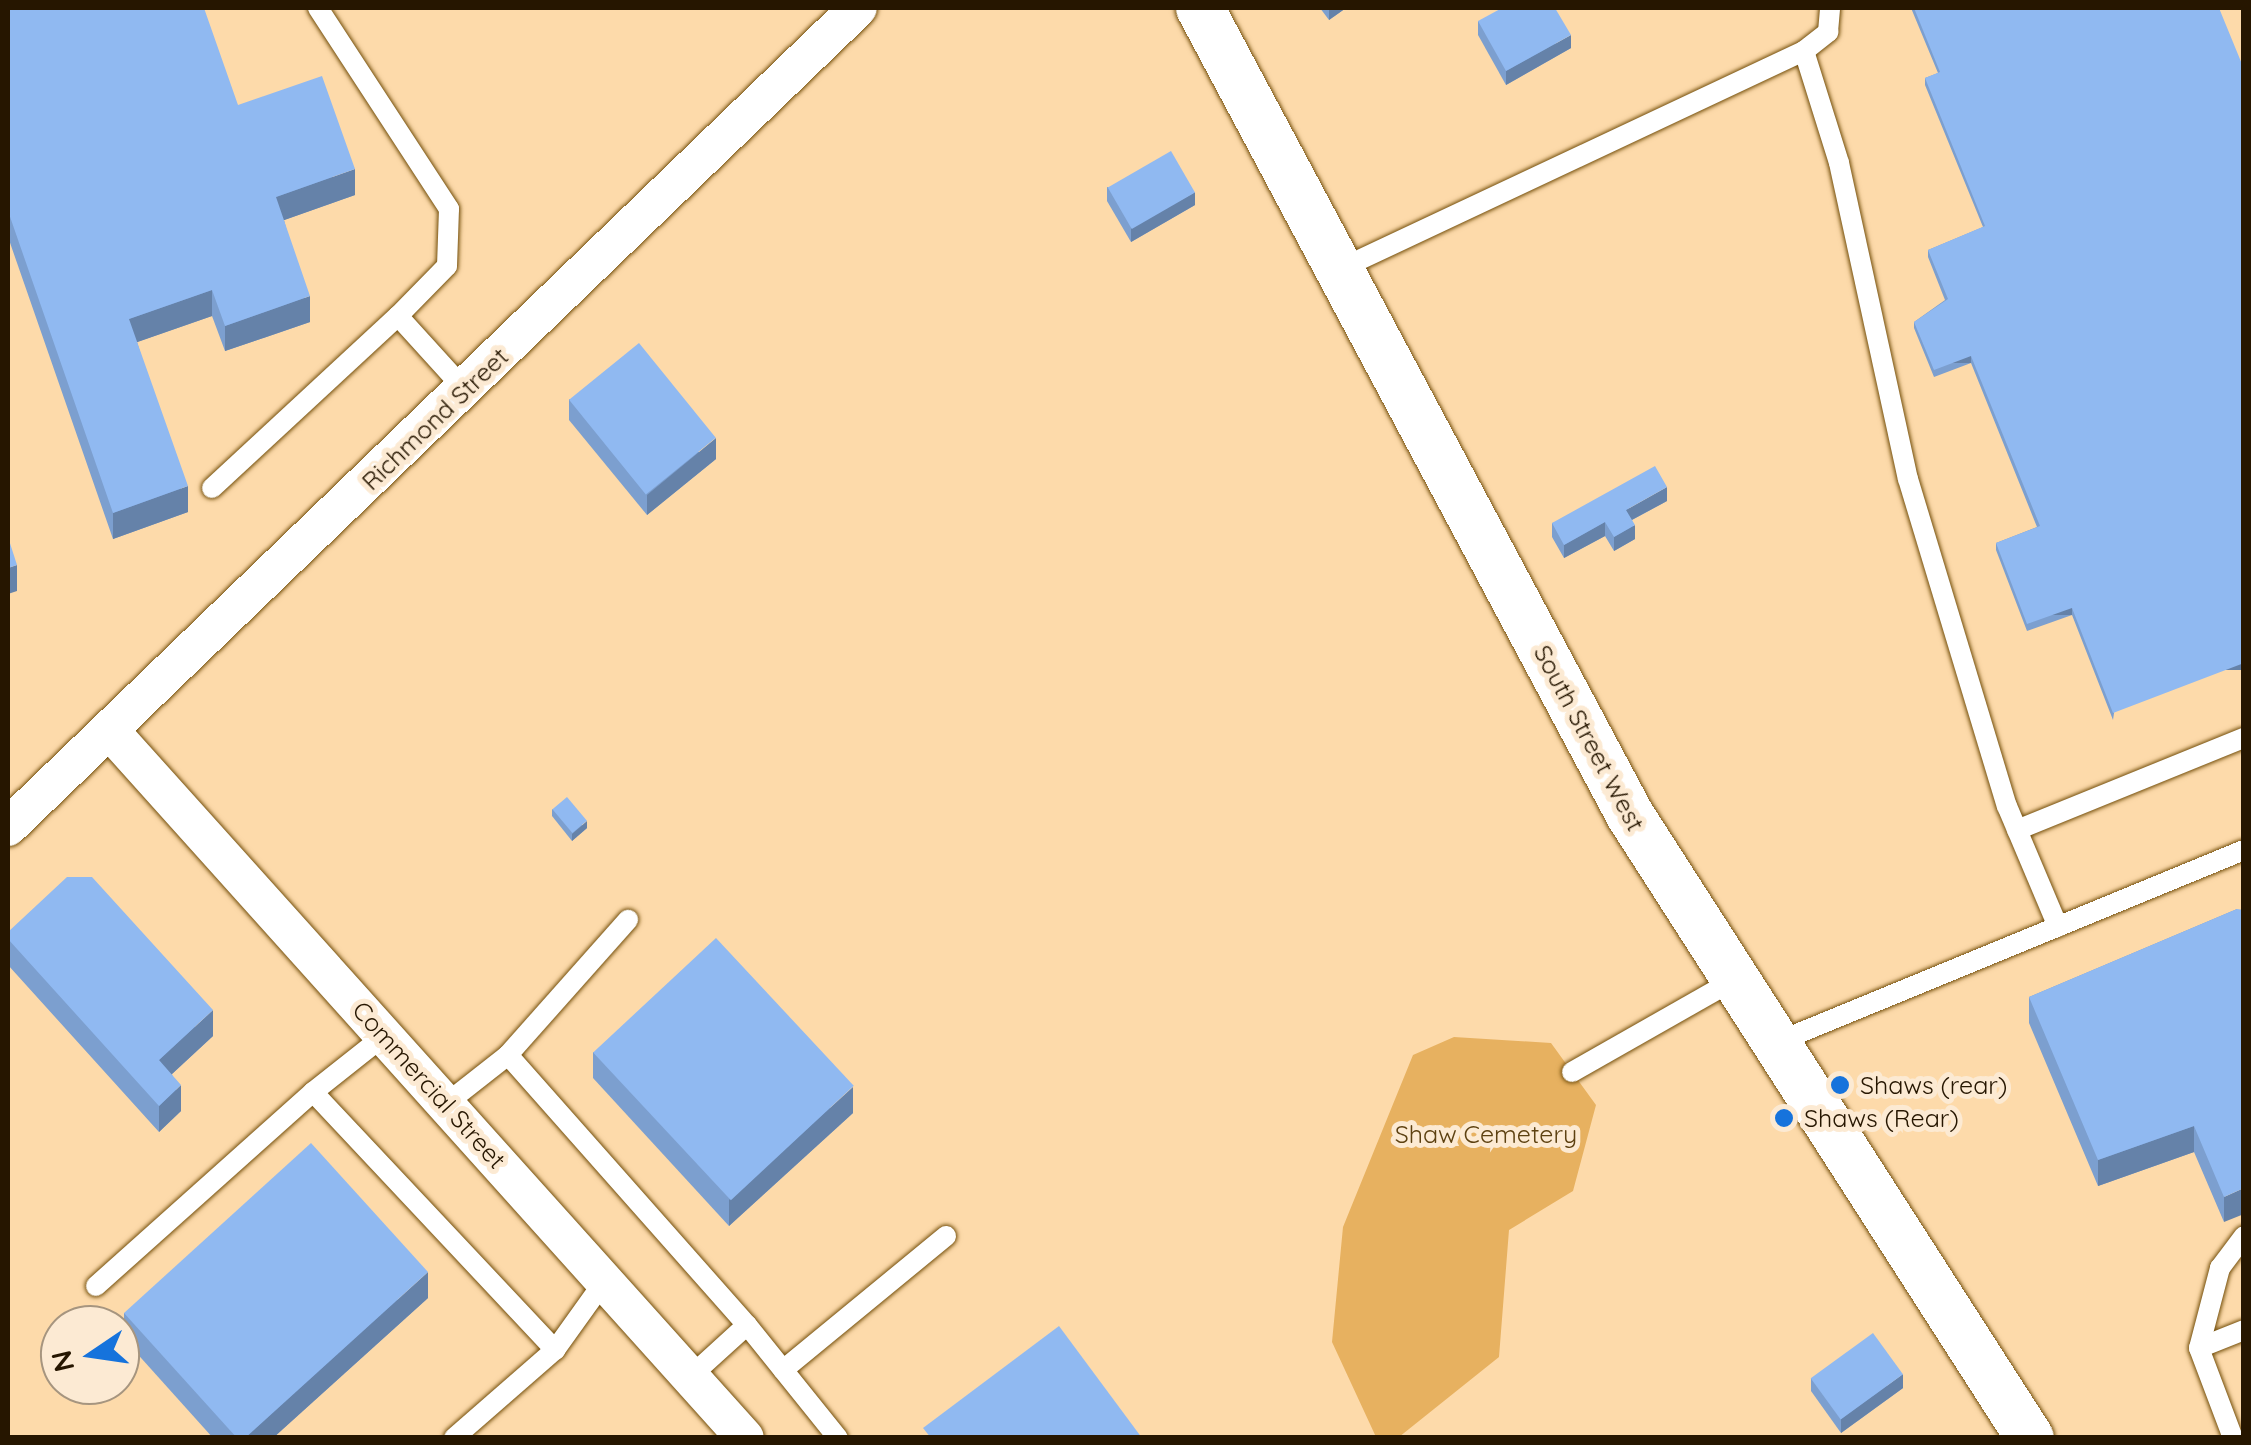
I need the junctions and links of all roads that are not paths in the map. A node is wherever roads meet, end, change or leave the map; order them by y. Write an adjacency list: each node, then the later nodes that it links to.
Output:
1 (318, 8): 7 (lane)
2 (858, 8): 8 (street, Richmond Street)
3 (1200, 8): 6 (street, South Street West)
4 (1830, 8): 5 (lane)
5 (1804, 51): 6 (lane); 13 (lane)
6 (1340, 269): 17 (street, South Street West)
7 (398, 316): 8 (lane); 9 (lane)
8 (465, 390): 10 (street, Richmond Street)
9 (212, 488)
10 (112, 733): 12 (street, Richmond Street); 18 (street, Commercial Street)
11 (2244, 738): 13 (lane)
12 (8, 827)
13 (2017, 830): 16 (lane)
14 (2244, 850): 16 (lane)
15 (628, 920): 20 (lane)
16 (2058, 926): 19 (lane)
17 (1734, 980): 19 (street, South Street West); 21 (lane)
18 (384, 1035): 22 (lane); 23 (street, Commercial Street)
19 (1775, 1043): 37 (street, South Street West)
20 (508, 1055): 23 (lane); 28 (lane)
21 (1572, 1072)
22 (314, 1092): 27 (lane); 31 (lane)
23 (448, 1102): 26 (street, Commercial Street)
24 (946, 1236): 32 (lane)
25 (2244, 1236): 30 (lane)
26 (603, 1284): 31 (lane); 33 (street, Commercial Street)
27 (96, 1286)
28 (747, 1325): 32 (lane); 33 (lane)
29 (2244, 1330): 30 (lane)
30 (2199, 1348): 38 (lane)
31 (555, 1350): 34 (lane)
32 (784, 1370): 36 (lane)
33 (692, 1376): 35 (street, Commercial Street)
34 (454, 1438)
35 (745, 1438)
36 (838, 1438)
37 (2030, 1438)
38 (2233, 1438)

